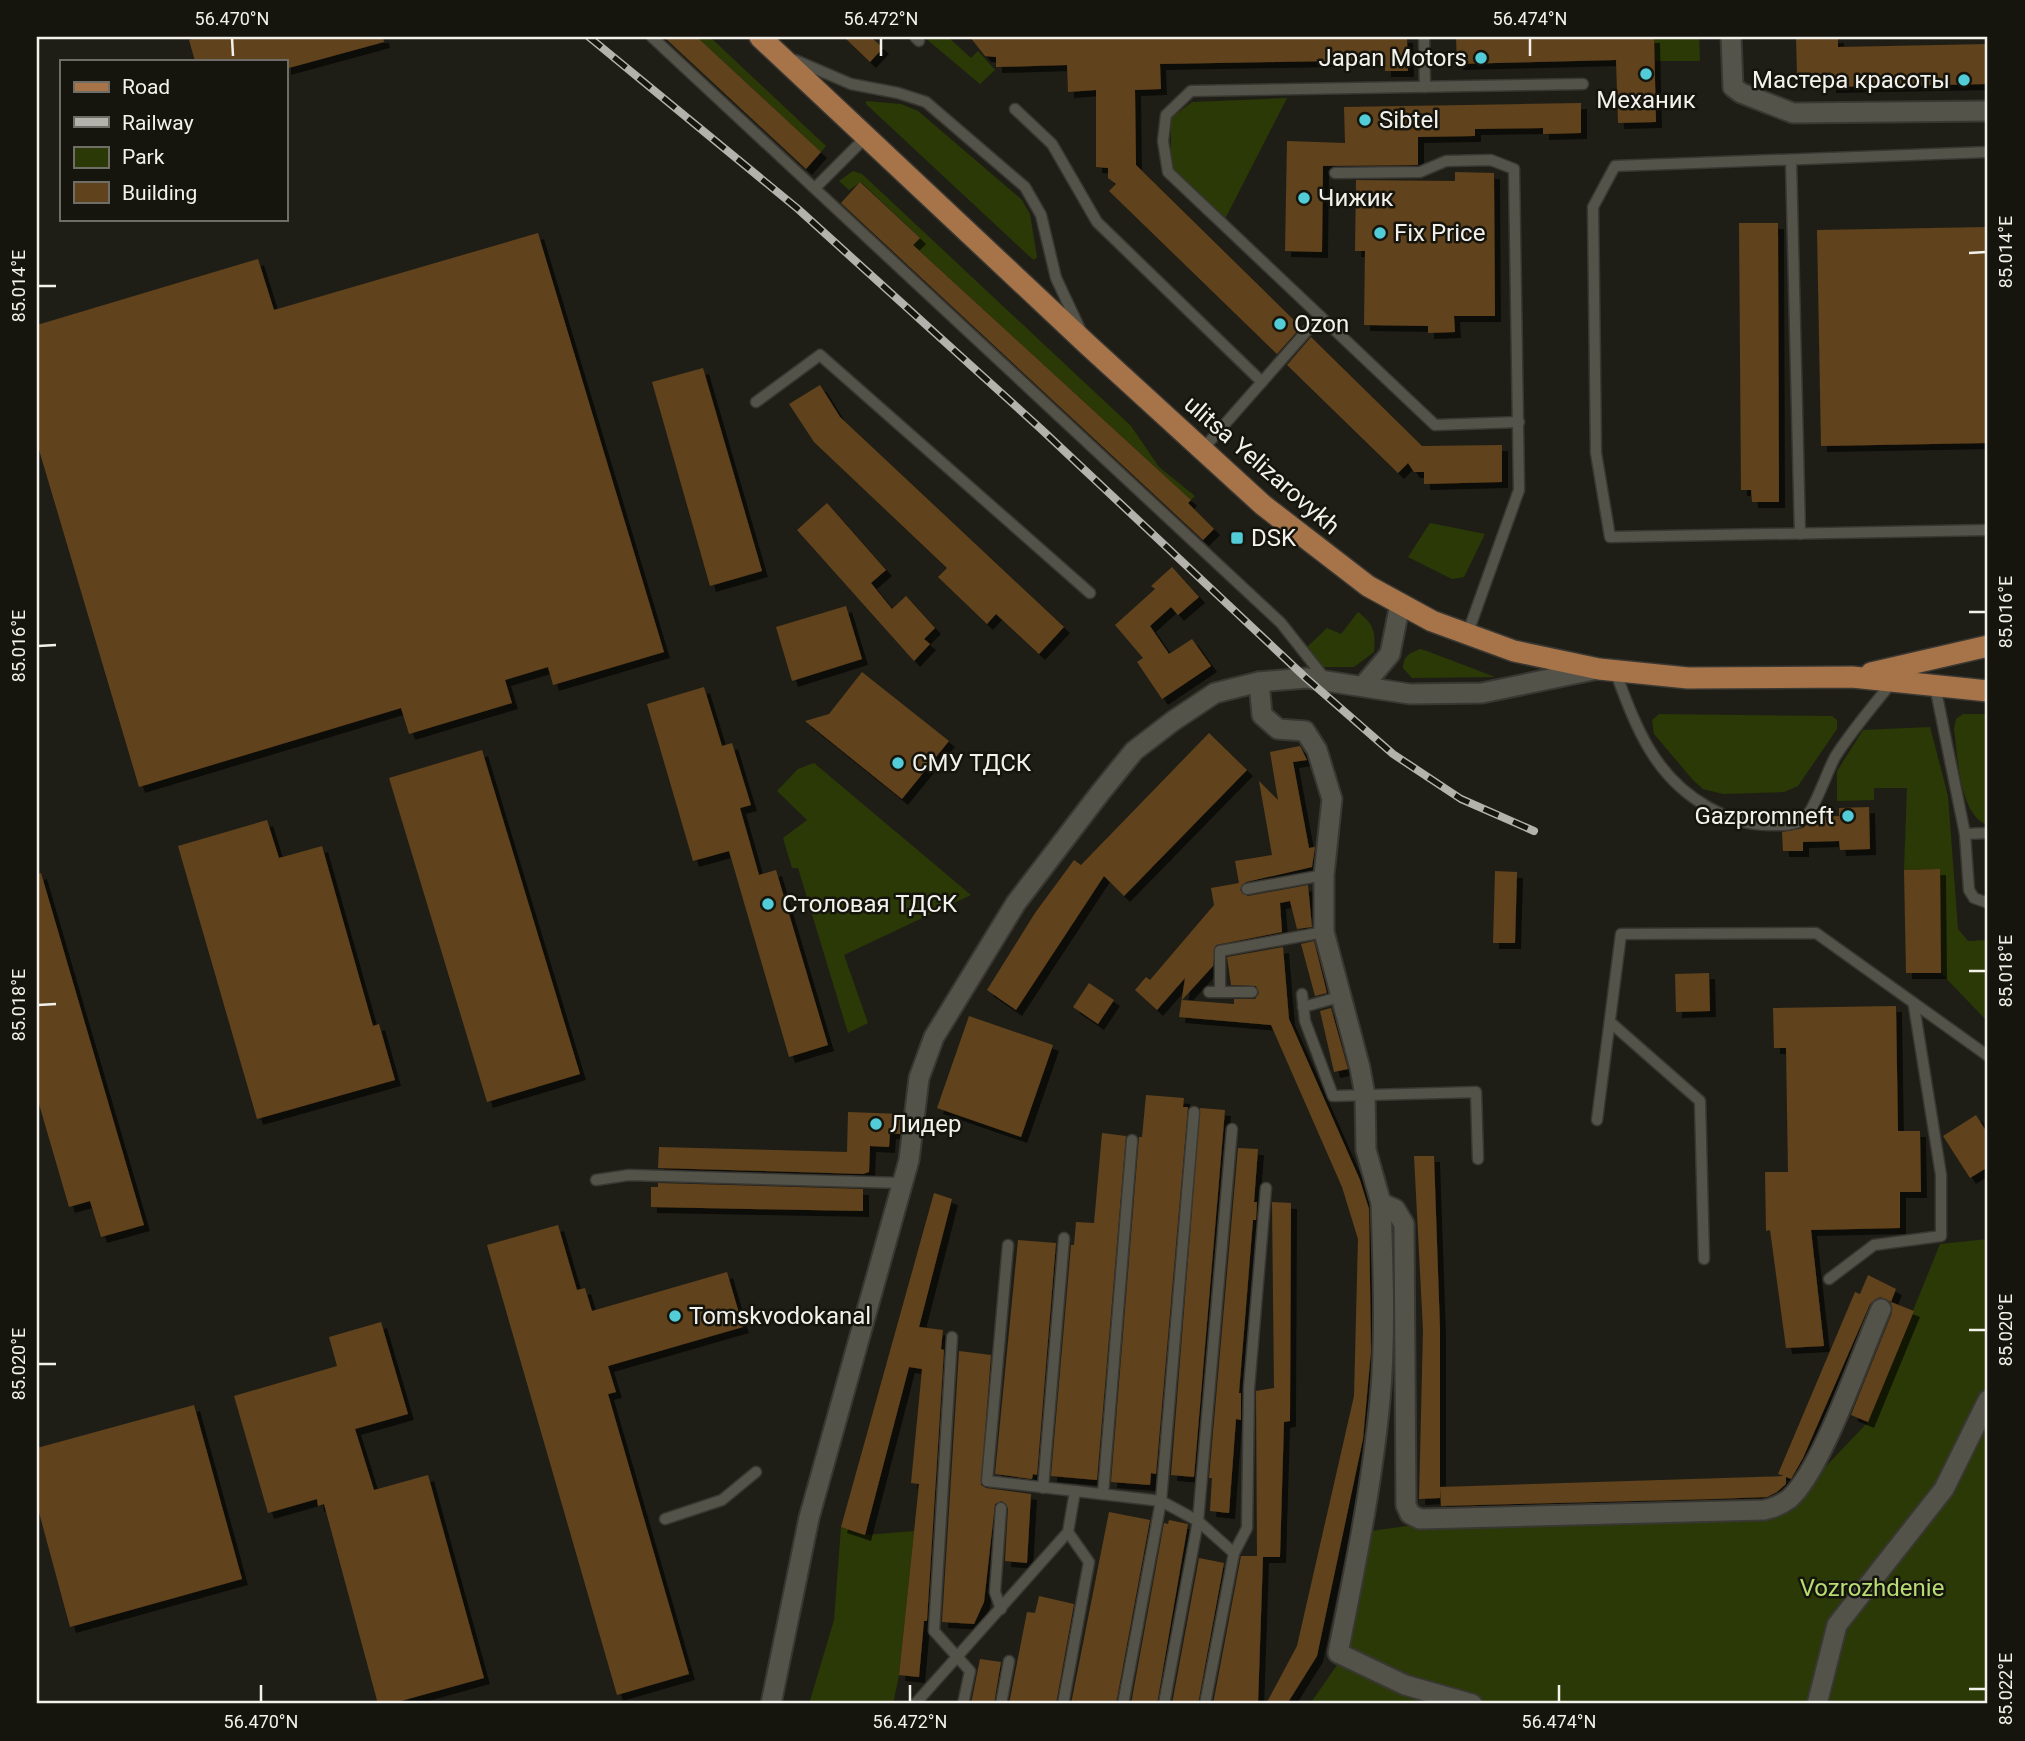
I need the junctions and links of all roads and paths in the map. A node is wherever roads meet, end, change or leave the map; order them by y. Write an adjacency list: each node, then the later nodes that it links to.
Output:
1 (652, 37): 14 (lane)
2 (760, 37): 5 (main road, ulitsa Yelizarovykh)
3 (1424, 37): 7 (lane)
4 (1731, 37): 9 (street)
5 (777, 53): 10 (main road, ulitsa Yelizarovykh); 16 (lane)
6 (1583, 84): 7 (lane)
7 (1425, 87): 15 (lane)
8 (1015, 109): 17 (lane)
9 (1988, 111)
10 (866, 137): 14 (lane); 16 (main road, ulitsa Yelizarovykh)
11 (1988, 152): 12 (lane)
12 (1791, 160): 22 (lane); 22 (lane)
13 (1335, 173): 19 (lane)
14 (815, 188): 29 (lane)
15 (1320, 316): 17 (lane); 19 (lane)
16 (1088, 345): 20 (main road, ulitsa Yelizarovykh)
17 (1262, 382): 20 (lane)
18 (756, 402): 23 (lane)
19 (1519, 422): 25 (lane)
20 (1202, 450): 24 (main road, ulitsa Yelizarovykh)
21 (1988, 530): 22 (lane)
22 (1800, 534)
23 (1090, 593)
24 (1400, 604): 25 (main road, ulitsa Yelizarovykh); 32 (street)
25 (1467, 636): 27 (main road, ulitsa Yelizarovykh)
26 (1988, 646): 28 (main road, ulitsa Yelizarovykh)
27 (1607, 670): 28 (main road, ulitsa Yelizarovykh); 30 (lane); 32 (street)
28 (1852, 677): 30 (main road, ulitsa Yelizarovykh)
29 (1326, 680): 31 (street); 32 (street)
30 (1893, 681): 33 (main road, ulitsa Yelizarovykh)
31 (1259, 682): 37 (street); 57 (street)
32 (1364, 685)
33 (1935, 685): 34 (main road, ulitsa Yelizarovykh); 36 (lane)
34 (1988, 691)
35 (1988, 833): 36 (lane)
36 (1965, 834): 39 (lane)
37 (1324, 875): 38 (lane); 40 (street)
38 (1247, 889)
39 (1988, 903)
40 (1324, 932): 42 (lane); 45 (street)
41 (1209, 992): 42 (lane)
42 (1220, 992): 43 (lane)
43 (1252, 992)
44 (1302, 994): 47 (lane)
45 (1343, 996): 47 (lane); 50 (street)
46 (1914, 1006): 48 (lane); 49 (lane); 63 (lane)
47 (1303, 1007): 50 (lane)
48 (1609, 1022): 52 (lane); 62 (lane)
49 (1988, 1056)
50 (1365, 1095): 55 (lane); 59 (street)
51 (1194, 1112): 71 (lane)
52 (1597, 1120)
53 (1232, 1129): 74 (lane)
54 (1132, 1140): 70 (lane)
55 (1478, 1159)
56 (596, 1180): 57 (lane)
57 (902, 1183): 80 (street)
58 (1266, 1188): 76 (lane)
59 (1381, 1203): 64 (street); 88 (street)
60 (1064, 1238): 68 (lane)
61 (1008, 1245): 68 (lane)
62 (1704, 1259)
63 (1829, 1279)
64 (1881, 1309)
65 (953, 1337): 78 (lane)
66 (1988, 1400): 89 (street)
67 (756, 1472): 73 (lane)
68 (1043, 1488): 69 (lane)
69 (1075, 1491): 70 (lane); 75 (lane)
70 (1103, 1494): 71 (lane)
71 (1161, 1501): 74 (lane); 85 (lane)
72 (1001, 1508): 77 (lane)
73 (665, 1519)
74 (1198, 1521): 76 (lane); 86 (lane)
75 (1068, 1532): 77 (lane); 84 (lane)
76 (1234, 1553): 87 (lane)
77 (1001, 1609): 78 (lane)
78 (958, 1657): 81 (lane); 82 (lane)
79 (1009, 1661): 83 (lane)
80 (771, 1704)
81 (915, 1704)
82 (963, 1704)
83 (1001, 1704)
84 (1063, 1704)
85 (1123, 1704)
86 (1164, 1704)
87 (1205, 1704)
88 (1472, 1704)
89 (1817, 1704)

